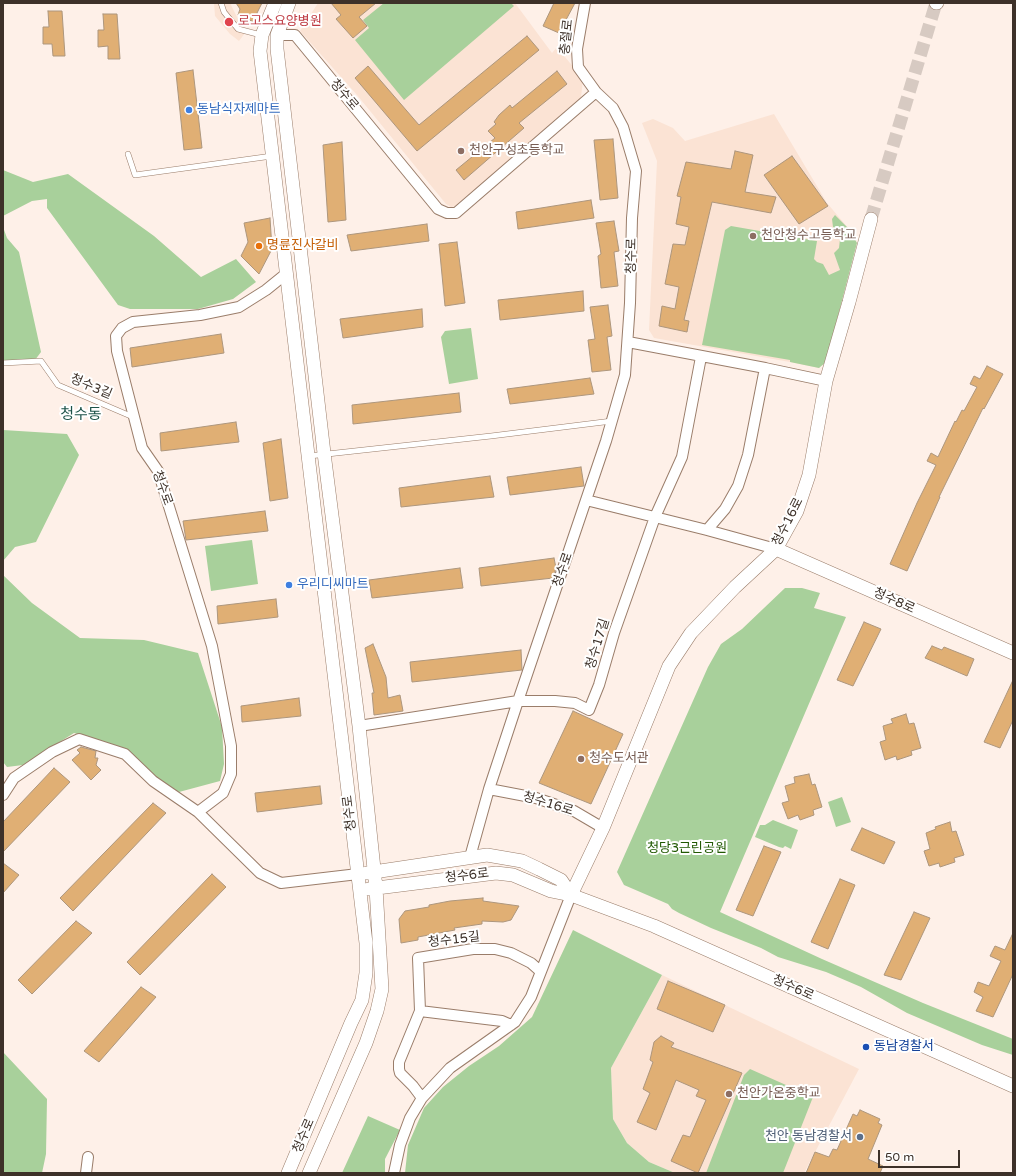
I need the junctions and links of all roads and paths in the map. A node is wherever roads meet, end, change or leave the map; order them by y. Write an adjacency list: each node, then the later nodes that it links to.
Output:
1 (221, 3): 5 (lane)
2 (275, 3): 5 (street, 청수로)
3 (289, 3): 6 (street, 청수로)
4 (585, 3): 7 (street, 충절로)
5 (262, 35): 6 (street); 9 (street, 청수로)
6 (277, 35): 7 (street, 청수로); 19 (street, 청수로)
7 (596, 92): 12 (street, 청수로)
8 (128, 154): 9 (lane)
9 (273, 155): 11 (street, 청수로)
10 (870, 219): 16 (street, 청수16로)
11 (287, 273): 17 (street, 청수로); 20 (street, 청수로)
12 (628, 342): 13 (street); 18 (street, 청수로)
13 (701, 357): 15 (street); 22 (street, 청수17길)
14 (3, 363): 17 (lane, 청수3길)
15 (765, 368): 16 (street); 23 (street)
16 (826, 381): 24 (street, 청수16로)
17 (134, 417): 30 (street, 청수로)
18 (612, 421): 19 (lane); 21 (street, 청수로)
19 (324, 454): 20 (lane); 27 (street, 청수로)
20 (308, 456): 34 (street, 청수로)
21 (586, 500): 22 (street); 26 (street, 청수로)
22 (655, 517): 23 (street); 26 (street, 청수17길)
23 (707, 530): 24 (street)
24 (776, 549): 25 (street, 청수8로); 31 (street, 청수16로)
25 (1013, 653)
26 (518, 701): 27 (street); 28 (street, 청수6로)
27 (359, 726): 33 (street, 청수로)
28 (489, 789): 31 (street, 청수16로); 32 (street, 청수6로)
29 (3, 795): 30 (street)
30 (198, 812): 35 (street)
31 (603, 828): 38 (street, 청수16로)
32 (470, 857): 33 (street, 청수6로); 38 (street, 청수6로)
33 (374, 872): 34 (street, 청수6로); 36 (street, 청수로)
34 (358, 874): 35 (street); 37 (street, 청수로)
35 (337, 877): 37 (street)
36 (376, 888): 37 (street, 청수6로); 38 (street, 청수6로); 47 (street, 청수로)
37 (360, 890): 46 (street, 청수로)
38 (571, 895): 39 (street); 42 (street, 청수6로)
39 (540, 972): 40 (street, 청수15길); 41 (street)
40 (420, 1011): 41 (street); 43 (street, 청수15길)
41 (511, 1025): 43 (street)
42 (1013, 1086)
43 (422, 1098): 48 (street)
44 (88, 1157): 45 (street)
45 (86, 1173)
46 (288, 1173)
47 (309, 1173)
48 (394, 1173)

